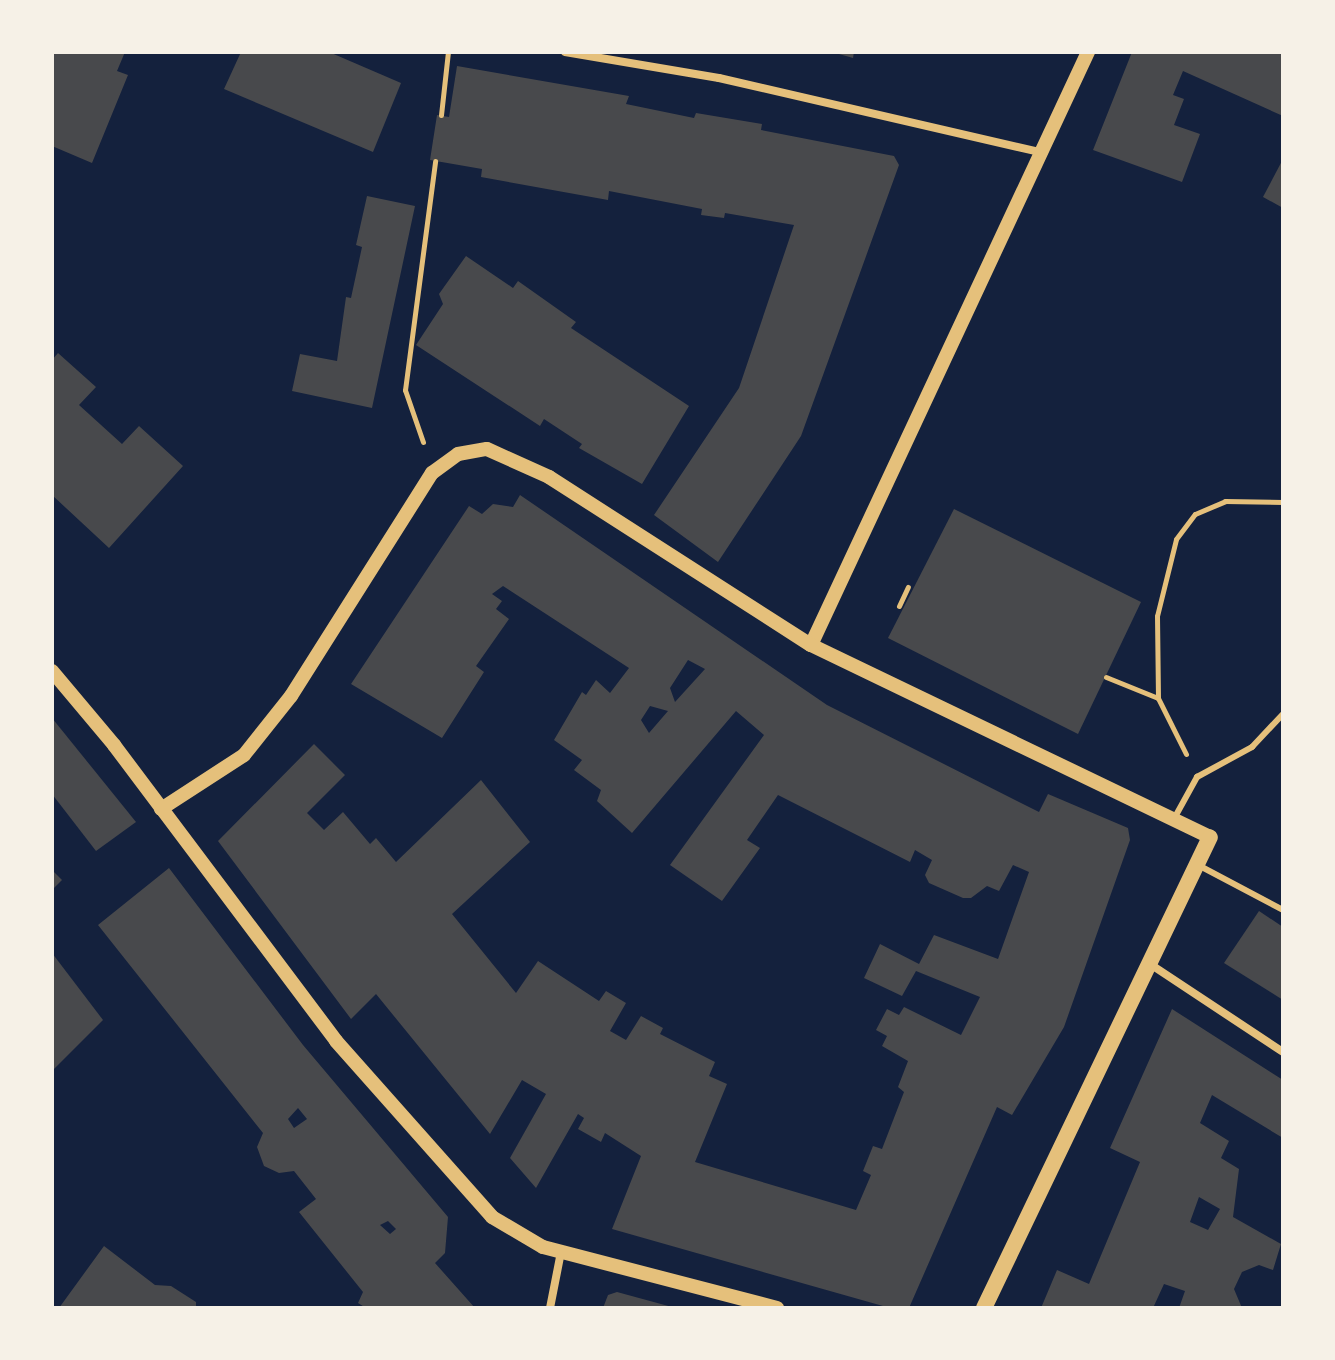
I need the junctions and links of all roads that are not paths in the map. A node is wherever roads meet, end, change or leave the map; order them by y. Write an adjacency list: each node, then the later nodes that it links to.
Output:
1 (565, 52): 3 (street)
2 (1088, 52): 3 (street)
3 (1044, 154): 4 (street)
4 (811, 645): 7 (street); 8 (street)
5 (52, 671): 7 (street)
6 (1283, 714): 8 (lane)
7 (161, 809): 14 (street)
8 (1173, 820): 9 (street)
9 (1210, 837): 10 (main road)
10 (1198, 865): 11 (lane); 12 (main road)
11 (1283, 910)
12 (1150, 964): 13 (street); 17 (main road)
13 (1283, 1052)
14 (561, 1252): 15 (street); 16 (street)
15 (550, 1308)
16 (777, 1308)
17 (984, 1308)

